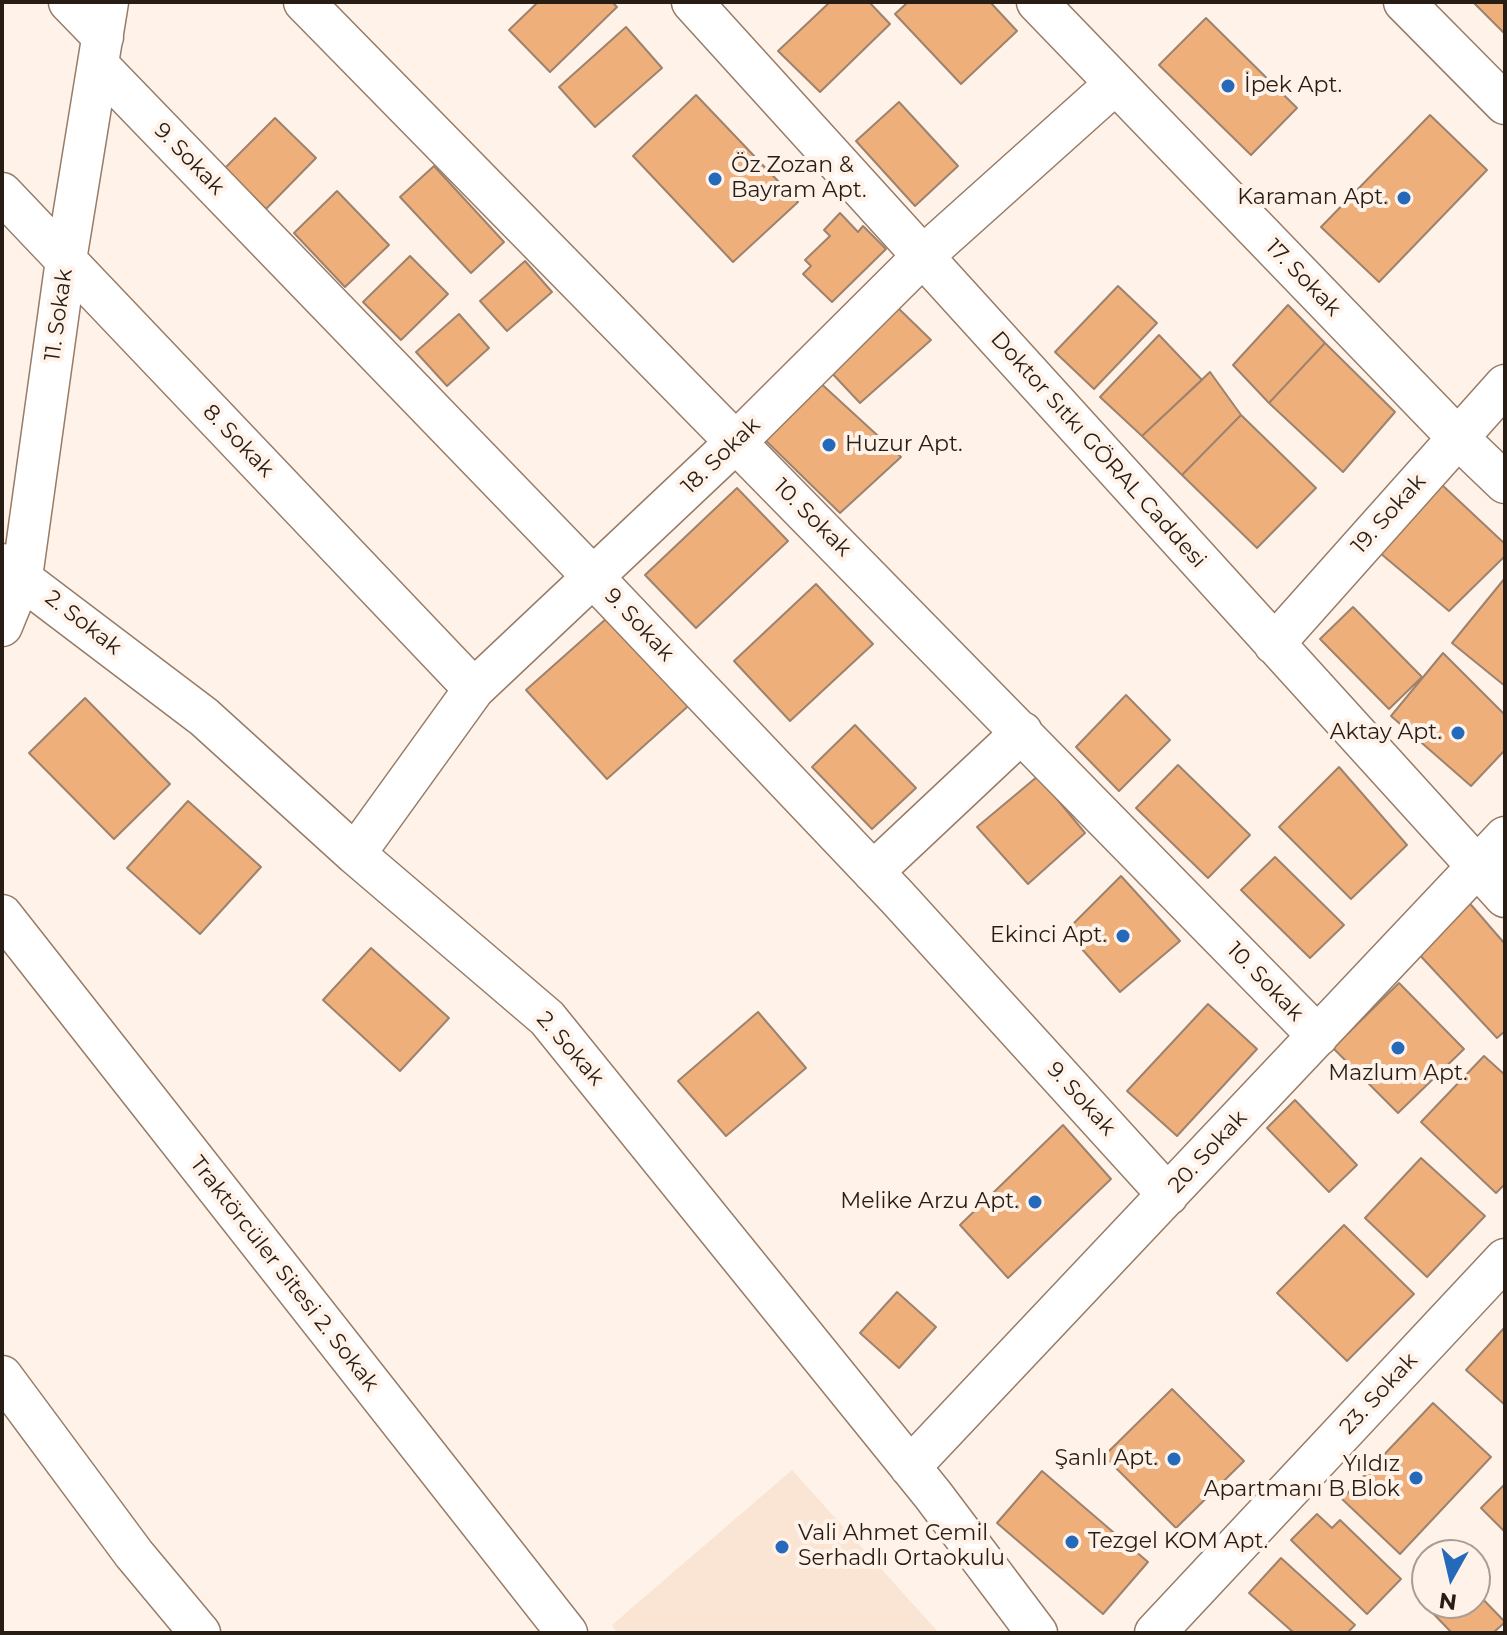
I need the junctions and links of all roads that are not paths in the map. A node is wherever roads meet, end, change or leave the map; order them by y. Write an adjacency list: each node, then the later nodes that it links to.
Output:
1 (69, 2): 6 (street, 9. Sokak)
2 (304, 2): 14 (street, 10. Sokak)
3 (692, 2): 10 (street, Doktor Sıtkı GÖRAL Caddesi)
4 (1037, 2): 7 (street, 17. Sokak)
5 (1404, 2): 8 (street)
6 (103, 35): 11 (street, 11. Sokak); 17 (street, 9. Sokak)
7 (1115, 84): 10 (street, 18. Sokak); 13 (street, 17. Sokak)
8 (1505, 104)
9 (2, 193): 11 (street, 8. Sokak)
10 (922, 257): 14 (street, 18. Sokak); 19 (street, Doktor Sıtkı GÖRAL Caddesi)
11 (66, 260): 16 (street, 11. Sokak); 20 (street, 8. Sokak)
12 (1505, 385): 13 (street, 19. Sokak)
13 (1457, 437): 15 (street, 17. Sokak); 19 (street, 19. Sokak)
14 (736, 442): 17 (street, 18. Sokak); 21 (street, 10. Sokak)
15 (1505, 483)
16 (12, 570): 18 (street, 11. Sokak); 23 (street, 2. Sokak)
17 (594, 578): 20 (street, 18. Sokak); 25 (street, 9. Sokak)
18 (2, 626)
19 (1274, 644): 24 (street, Doktor Sıtkı GÖRAL Caddesi)
20 (474, 689): 23 (street, 18. Sokak)
21 (1022, 732): 25 (street); 28 (street, 10. Sokak)
22 (1505, 837): 24 (street, 20. Sokak)
23 (355, 854): 32 (street, 2. Sokak)
24 (1477, 868): 26 (street, Doktor Sıtkı GÖRAL Caddesi); 28 (street, 20. Sokak)
25 (873, 872): 29 (street, 9. Sokak)
26 (1505, 897)
27 (2, 915): 34 (street, Traktörcüler Sitesi 2. Sokak)
28 (1318, 1036): 29 (street, 20. Sokak)
29 (1168, 1195): 32 (street, 20. Sokak)
30 (1505, 1259): 36 (street, 23. Sokak)
31 (2, 1376): 33 (street)
32 (910, 1467): 35 (street, 2. Sokak)
33 (200, 1633)
34 (567, 1633)
35 (1037, 1633)
36 (1155, 1633)

